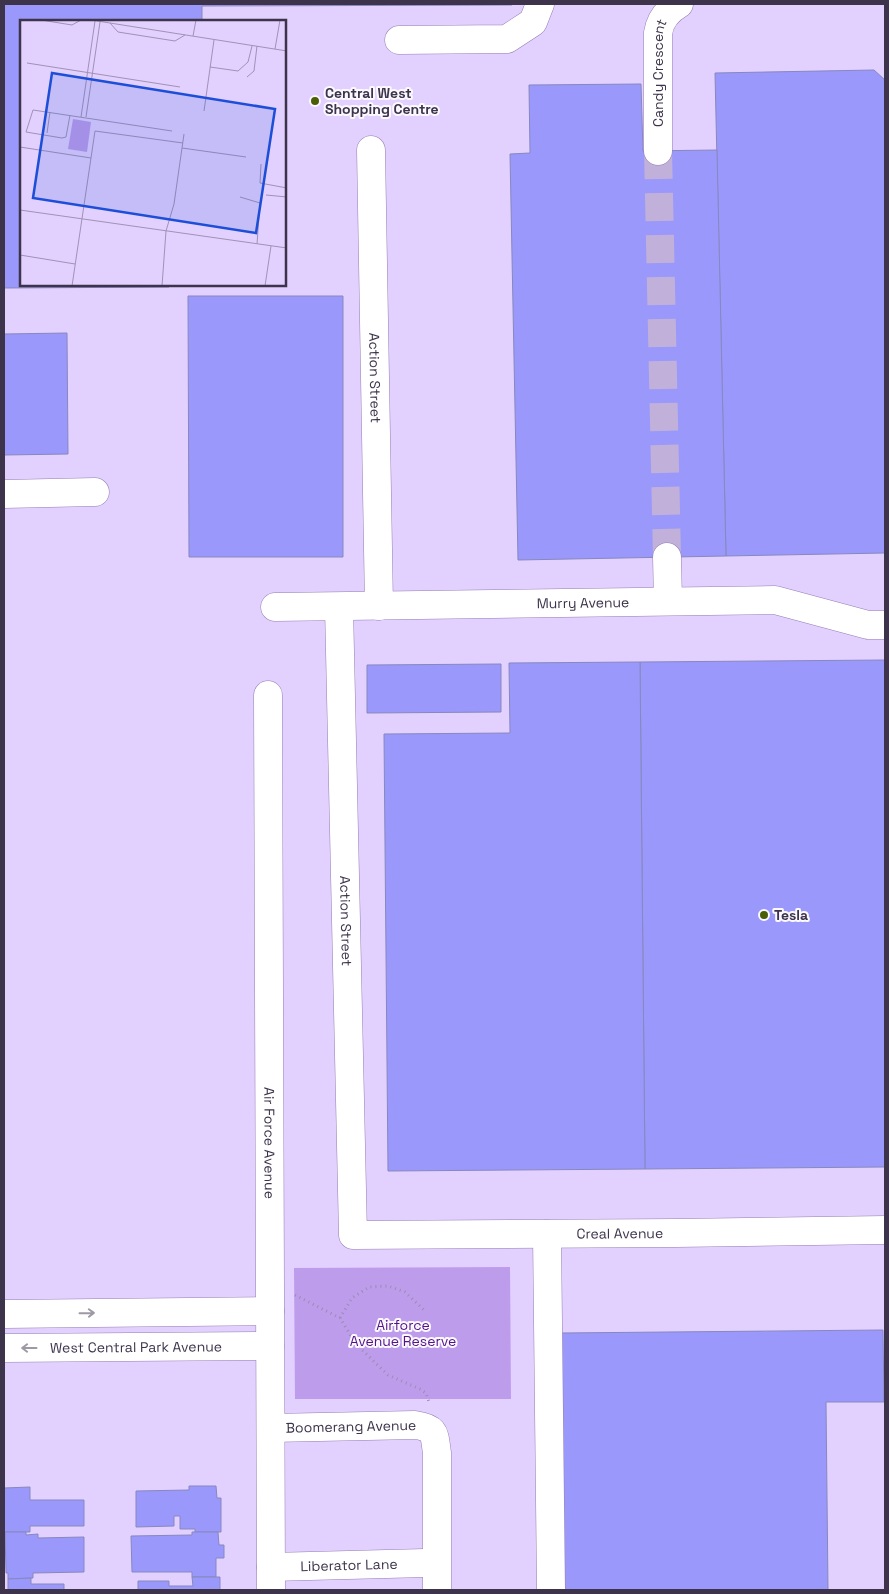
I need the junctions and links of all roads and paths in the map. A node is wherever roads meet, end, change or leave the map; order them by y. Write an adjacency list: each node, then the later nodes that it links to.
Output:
1 (540, 4): 3 (street)
2 (679, 4): 5 (street, Candy Crescent)
3 (399, 40)
4 (371, 150): 10 (street, Action Street)
5 (658, 151)
6 (95, 492): 7 (street)
7 (4, 494)
8 (667, 557): 9 (street)
9 (668, 601): 10 (street, Murry Avenue); 13 (street, Murry Avenue)
10 (379, 606): 12 (street, Murry Avenue)
11 (275, 607): 12 (street, Murry Avenue)
12 (339, 607): 17 (street, Action Street)
13 (885, 625)
14 (268, 695): 20 (street, Air Force Avenue)
15 (885, 1230): 16 (street, Creal Avenue)
16 (547, 1234): 17 (street, Creal Avenue); 30 (street)
17 (353, 1235)
18 (294, 1295): 22 (path)
19 (424, 1310): 22 (path)
20 (270, 1311): 21 (street, one-way to 20); 23 (street, Air Force Avenue)
21 (4, 1314)
22 (340, 1318): 26 (path)
23 (270, 1346): 24 (street, West Central Park Avenue, one-way to 24); 25 (street, Air Force Avenue)
24 (4, 1348)
25 (271, 1428): 26 (street, Boomerang Avenue); 28 (street, Air Force Avenue)
26 (430, 1428): 29 (street)
27 (425, 1563): 28 (street, Liberator Lane)
28 (271, 1579)
29 (437, 1590)
30 (550, 1590)

